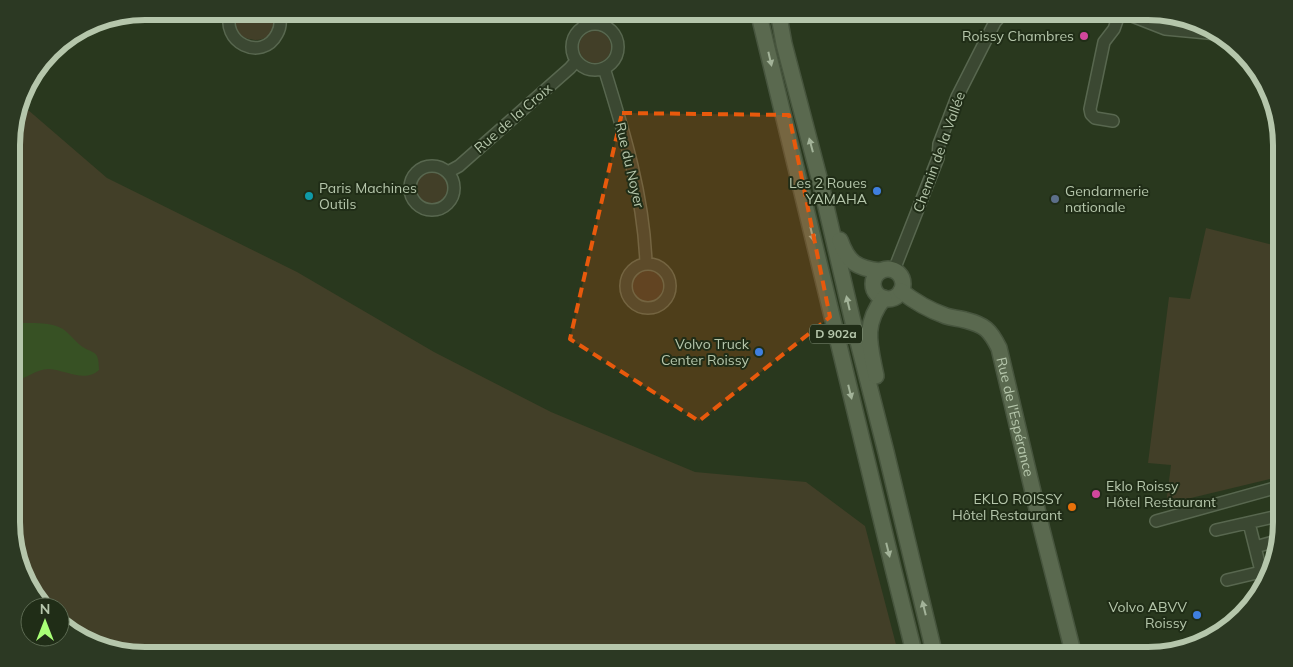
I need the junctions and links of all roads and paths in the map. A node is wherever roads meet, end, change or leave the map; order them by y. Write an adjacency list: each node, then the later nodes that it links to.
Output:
1 (229, 20): 2 (street)
2 (281, 20)
3 (583, 20): 9 (street)
4 (760, 20): 30 (main road, D 902a, one-way to 30)
5 (780, 20): 15 (main road, D 902a, one-way to 5)
6 (997, 20): 17 (street, Chemin de la Vallée)
7 (1117, 20): 13 (street)
8 (1139, 20): 10 (street)
9 (586, 26): 11 (street); 12 (street)
10 (1202, 32)
11 (576, 61): 12 (street); 14 (street, Rue de la Croix)
12 (604, 68): 16 (street, Rue du Noyer)
13 (1114, 121)
14 (448, 172)
15 (821, 185): 17 (main road); 20 (main road, D 902a, one-way to 15)
16 (646, 264): 16 (street)
17 (887, 271): 18 (main road); 19 (main road)
18 (901, 291): 19 (main road); 32 (main road, Rue de l'Espérance)
19 (884, 298): 20 (main road)
20 (886, 452): 31 (main road, D 902a, one-way to 20)
21 (1273, 488): 23 (street)
22 (1273, 517): 24 (street)
23 (1156, 521)
24 (1248, 523): 25 (street); 27 (street)
25 (1216, 530)
26 (1271, 542): 27 (street)
27 (1254, 547): 28 (street)
28 (1261, 572): 29 (street)
29 (1227, 580)
30 (913, 647)
31 (934, 647)
32 (1072, 647)

